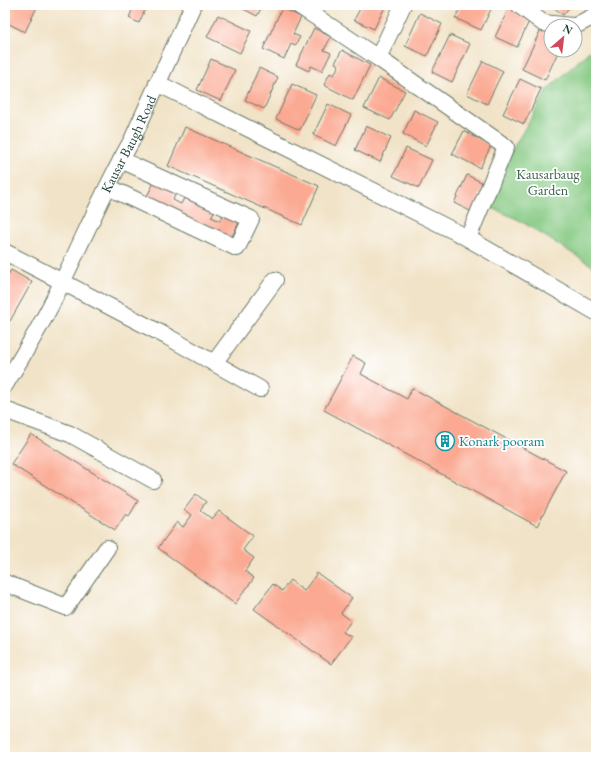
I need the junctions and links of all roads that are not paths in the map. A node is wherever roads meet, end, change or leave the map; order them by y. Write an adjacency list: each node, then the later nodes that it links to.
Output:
1 (193, 5): 9 (street, Kausar Baugh Road)
2 (298, 5): 8 (street)
3 (403, 5): 8 (street)
4 (519, 5): 7 (street)
5 (596, 15): 6 (street)
6 (583, 22)
7 (543, 23)
8 (378, 58): 12 (street)
9 (158, 83): 10 (street, Kausar Baugh Road); 12 (street)
10 (121, 160): 11 (street, Kausar Baugh Road); 11 (street)
11 (108, 187): 15 (street, Kausar Baugh Road)
12 (468, 238): 16 (street)
13 (5, 252): 15 (street)
14 (276, 280): 17 (street)
15 (62, 282): 17 (street); 18 (street, Kausar Baugh Road)
16 (596, 312)
17 (214, 363): 19 (street)
18 (5, 385)
19 (260, 389)
20 (5, 410): 21 (street)
21 (153, 480)
22 (107, 548): 23 (street)
23 (5, 583)

